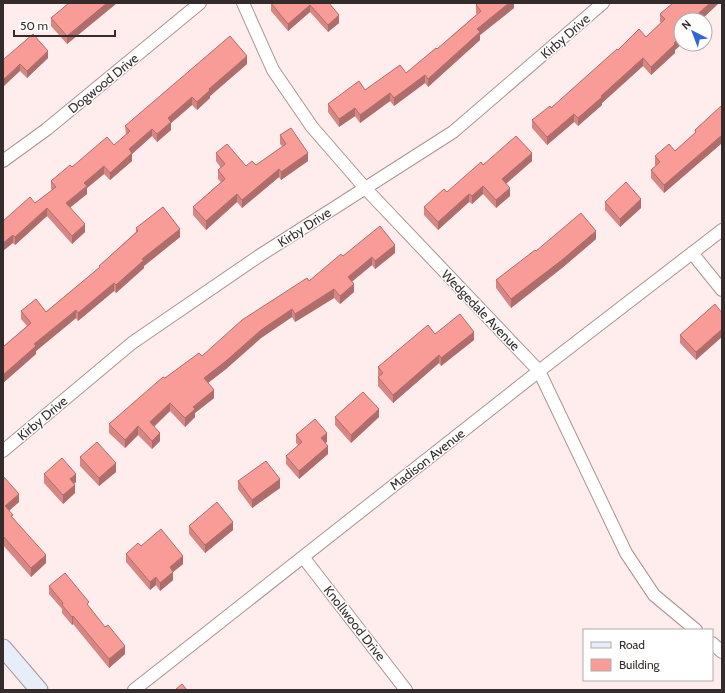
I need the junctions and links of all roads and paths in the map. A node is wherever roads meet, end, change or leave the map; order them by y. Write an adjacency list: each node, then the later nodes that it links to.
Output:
1 (200, 3): 4 (street, Dogwood Drive)
2 (243, 3): 5 (street, Wedgedale Avenue)
3 (603, 3): 5 (street, Kirby Drive)
4 (3, 161)
5 (365, 188): 9 (street, Wedgedale Avenue); 10 (street, Kirby Drive)
6 (722, 230): 7 (street, Madison Avenue)
7 (692, 253): 8 (street); 9 (street, Madison Avenue)
8 (722, 290)
9 (539, 371): 11 (street, Madison Avenue); 12 (street, Wedgedale Avenue)
10 (3, 451)
11 (303, 557): 17 (street, Madison Avenue); 18 (street, Knollwood Drive)
12 (695, 629)
13 (713, 644): 15 (street)
14 (3, 648): 16 (main road)
15 (722, 652)
16 (39, 690)
17 (134, 690)
18 (406, 690)

